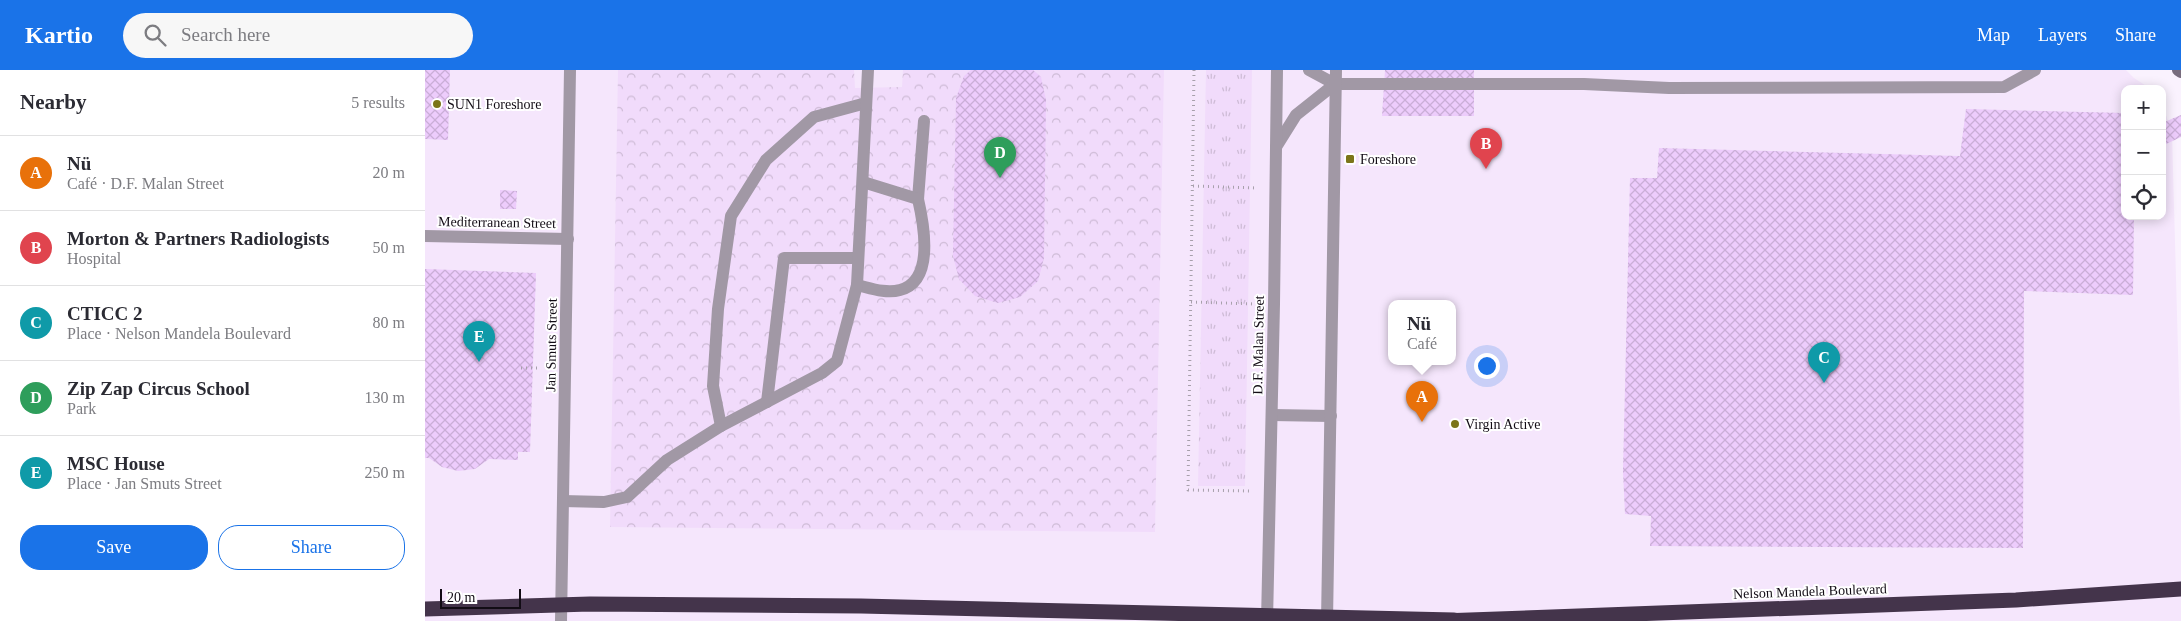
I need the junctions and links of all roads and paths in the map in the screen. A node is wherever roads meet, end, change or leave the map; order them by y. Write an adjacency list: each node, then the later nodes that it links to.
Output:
1 (570, 70): 19 (street, Jan Smuts Street)
2 (868, 70): 11 (street)
3 (1194, 70): 15 (path)
4 (1277, 70): 13 (street, D.F. Malan Street)
5 (1309, 70): 10 (street)
6 (1336, 70): 10 (street)
7 (1511, 70): 9 (street)
8 (2035, 70): 9 (street)
9 (1511, 83): 10 (street)
10 (1335, 84): 13 (street); 28 (street)
11 (866, 103): 14 (street); 29 (street)
12 (924, 121): 17 (street)
13 (1276, 147): 16 (street, D.F. Malan Street)
14 (863, 182): 17 (street); 20 (street)
15 (1193, 186): 16 (path); 22 (path)
16 (1275, 188): 23 (street, D.F. Malan Street)
17 (918, 199): 21 (street)
18 (425, 236): 19 (street, Mediterranean Street)
19 (568, 239): 31 (street, Jan Smuts Street)
20 (859, 258): 21 (street); 26 (street)
21 (857, 285): 26 (street)
22 (1191, 302): 23 (path); 30 (path)
23 (1274, 304): 27 (street, D.F. Malan Street)
24 (521, 368): 25 (path)
25 (539, 368)
26 (767, 402): 29 (street)
27 (1272, 415): 28 (street); 30 (street, D.F. Malan Street)
28 (1331, 416): 37 (street)
29 (721, 426): 31 (street)
30 (1269, 492): 36 (street, D.F. Malan Street)
31 (563, 501): 35 (street, Jan Smuts Street)
32 (2181, 589): 34 (highway, Nelson Mandela Boulevard)
33 (425, 609): 34 (highway, bridge)
34 (1454, 620): 38 (highway, Nelson Mandela Boulevard, bridge)
35 (561, 621)
36 (1267, 621)
37 (1327, 621)
38 (1441, 621)

